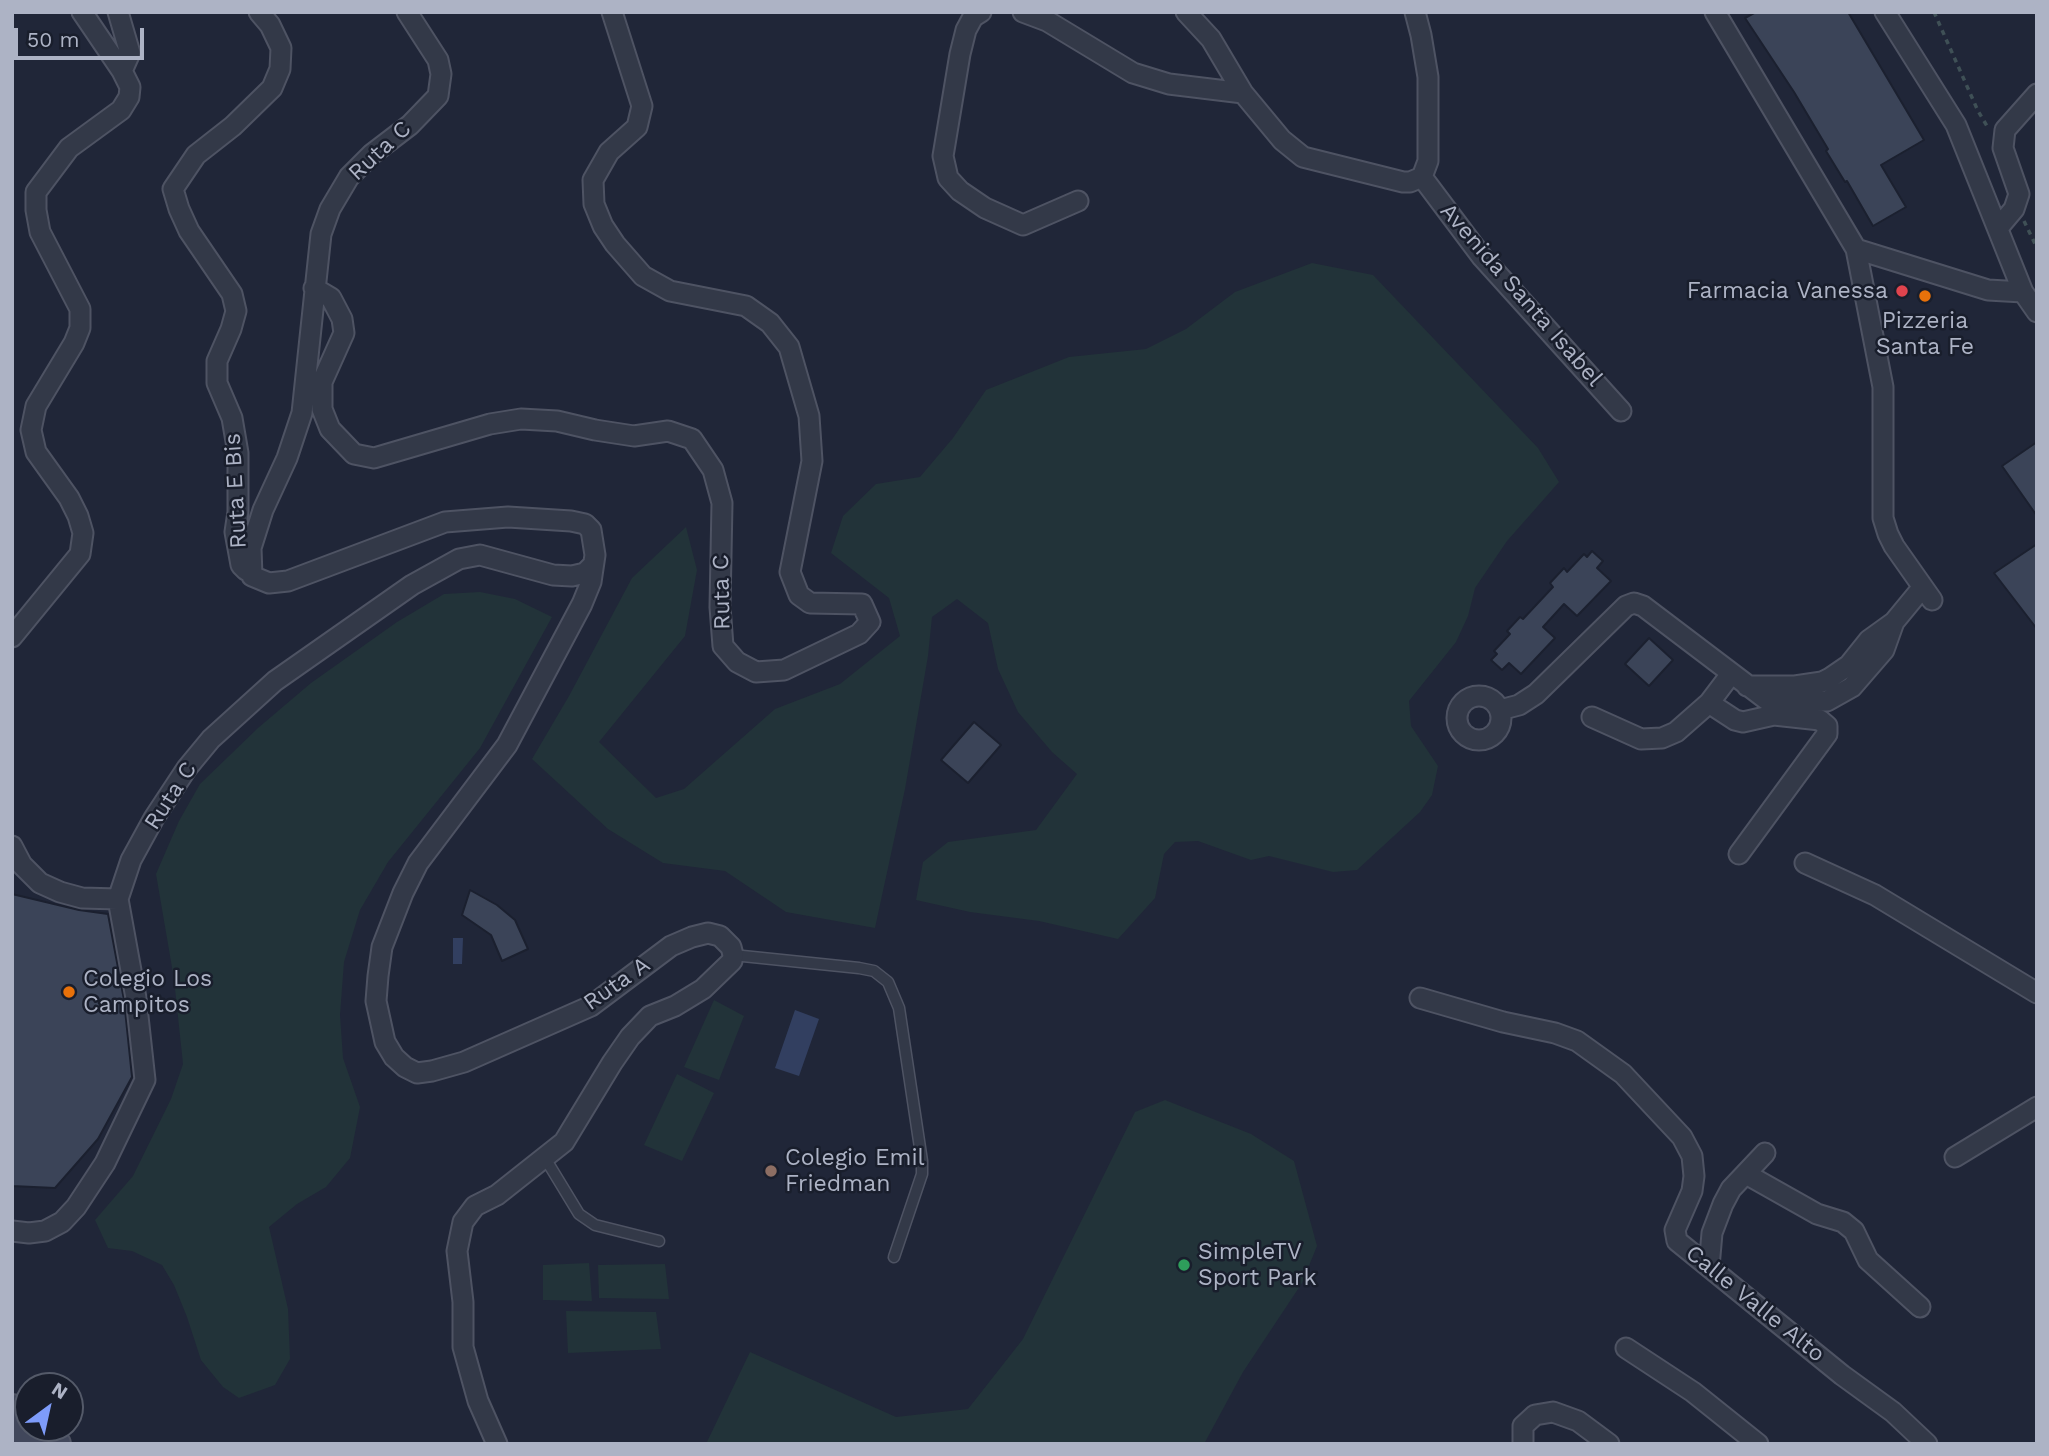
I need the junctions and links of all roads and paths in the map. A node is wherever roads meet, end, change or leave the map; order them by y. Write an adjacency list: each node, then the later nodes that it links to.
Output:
1 (82, 12): 12 (street)
2 (118, 12): 12 (street)
3 (259, 12): 24 (street, Ruta E Bis)
4 (408, 12): 19 (street, Ruta C)
5 (612, 12): 19 (street, Ruta C)
6 (981, 12): 16 (street)
7 (1023, 12): 13 (street)
8 (1186, 12): 13 (street)
9 (1415, 12): 15 (street)
10 (1714, 12): 18 (street)
11 (1885, 12): 17 (street)
12 (122, 71): 25 (street)
13 (1243, 93): 15 (street)
14 (2037, 94): 17 (street)
15 (1422, 177): 22 (street, Avenida Santa Isabel)
16 (1078, 201)
17 (1998, 228): 20 (street)
18 (1856, 249): 20 (street); 26 (street)
19 (314, 288): 24 (street, Ruta E Bis)
20 (2030, 288): 21 (street)
21 (2037, 312)
22 (1621, 411)
23 (593, 566): 24 (street, Ruta E Bis); 33 (street, Ruta C); 34 (street, Ruta A)
24 (252, 576)
25 (12, 637)
26 (1739, 680): 27 (street); 28 (street)
27 (1709, 704): 29 (street); 31 (street)
28 (1500, 710)
29 (1592, 717)
30 (12, 846): 33 (street)
31 (1738, 854)
32 (1805, 863): 35 (street)
33 (118, 898): 42 (street, Ruta C)
34 (733, 955): 40 (street, Ruta A); 44 (lane)
35 (2036, 993)
36 (1420, 998): 45 (street, Calle Valle Alto)
37 (2037, 1108): 39 (street)
38 (1765, 1153): 41 (street)
39 (1955, 1157)
40 (545, 1158): 43 (lane); 48 (street, Ruta A)
41 (1746, 1174): 45 (street); 46 (street)
42 (12, 1231)
43 (659, 1241)
44 (894, 1257)
45 (1709, 1267): 52 (street, Calle Valle Alto)
46 (1920, 1307)
47 (1626, 1348): 51 (street)
48 (497, 1444)
49 (1523, 1444): 50 (street)
50 (1609, 1444)
51 (1758, 1444)
52 (1927, 1444)

